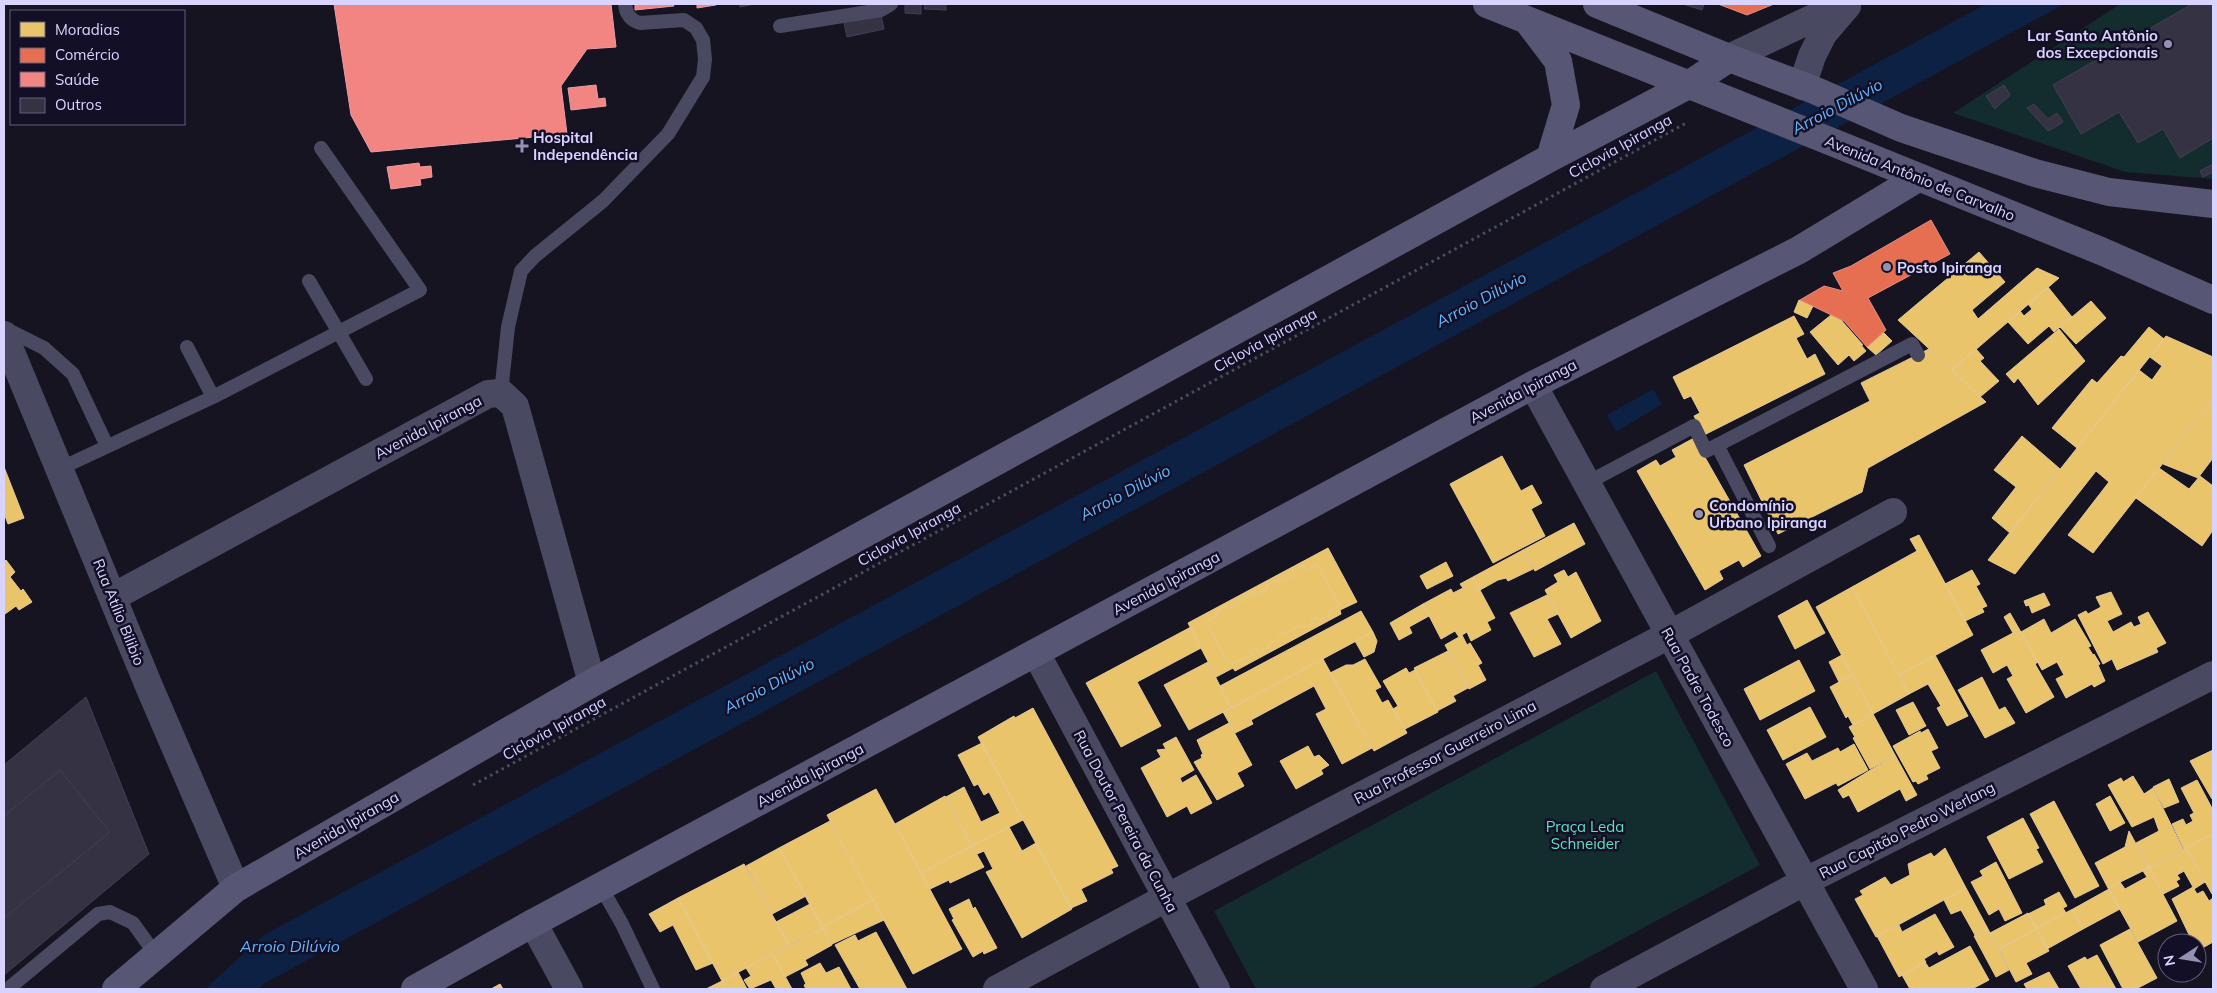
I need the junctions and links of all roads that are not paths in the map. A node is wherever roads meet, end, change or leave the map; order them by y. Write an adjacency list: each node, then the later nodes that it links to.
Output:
1 (625, 4): 25 (lane)
2 (891, 4): 8 (lane)
3 (1487, 4): 7 (main road, Avenida Antônio de Carvalho)
4 (1597, 4): 9 (main road)
5 (1843, 4): 9 (street, Avenida Ipiranga)
6 (1849, 4): 11 (street)
7 (1526, 19): 10 (main road, Avenida Antônio de Carvalho); 13 (main road)
8 (780, 26)
9 (1729, 58): 10 (main road, Avenida Ipiranga); 11 (main road)
10 (1690, 84): 13 (main road, Avenida Ipiranga); 14 (main road, Avenida Antônio de Carvalho)
11 (1808, 88): 15 (main road)
12 (321, 148): 19 (lane)
13 (1550, 158): 37 (main road, Avenida Ipiranga)
14 (1918, 178): 17 (main road, Avenida Antônio de Carvalho); 24 (main road, Avenida Ipiranga)
15 (2213, 204)
16 (309, 281): 19 (lane)
17 (2213, 300)
18 (4, 328): 27 (lane)
19 (338, 333): 23 (lane); 26 (lane)
20 (4, 335): 29 (street, Rua Atílio Bilibio)
21 (187, 347): 26 (lane)
22 (1918, 355): 28 (lane)
23 (366, 379)
24 (1533, 385): 30 (street, Rua Padre Todesco); 35 (main road, Avenida Ipiranga)
25 (501, 393): 33 (street, Avenida Ipiranga); 37 (street, Avenida Ipiranga)
26 (213, 397): 27 (lane)
27 (107, 446): 29 (lane)
28 (1717, 446): 30 (lane); 32 (lane)
29 (59, 468): 33 (street, Rua Atílio Bilibio)
30 (1587, 483): 34 (street, Rua Padre Todesco)
31 (1892, 512): 34 (street, Rua Professor Guerreiro Lima)
32 (1769, 546)
33 (113, 597): 40 (street, Rua Atílio Bilibio)
34 (1669, 635): 38 (street, Rua Padre Todesco); 41 (street, Rua Professor Guerreiro Lima)
35 (1036, 653): 39 (main road, Avenida Ipiranga); 41 (street, Rua Doutor Pereira da Cunha)
36 (2213, 675): 38 (street, Rua Capitão Pedro Werlang)
37 (592, 683): 40 (main road, Avenida Ipiranga)
38 (1806, 881): 51 (street, Rua Capitão Pedro Werlang); 52 (street, Rua Padre Todesco)
39 (602, 887): 42 (main road, Avenida Ipiranga); 48 (lane)
40 (236, 888): 43 (main road, Avenida Ipiranga)
41 (1166, 898): 49 (street, Rua Professor Guerreiro Lima); 50 (street, Rua Doutor Pereira da Cunha)
42 (533, 923): 46 (main road, Avenida Ipiranga); 47 (street)
43 (156, 955): 44 (lane); 45 (main road, Avenida Ipiranga)
44 (8, 989)
45 (116, 989)
46 (415, 989)
47 (568, 989)
48 (653, 989)
49 (997, 989)
50 (1216, 989)
51 (1604, 989)
52 (1864, 989)

